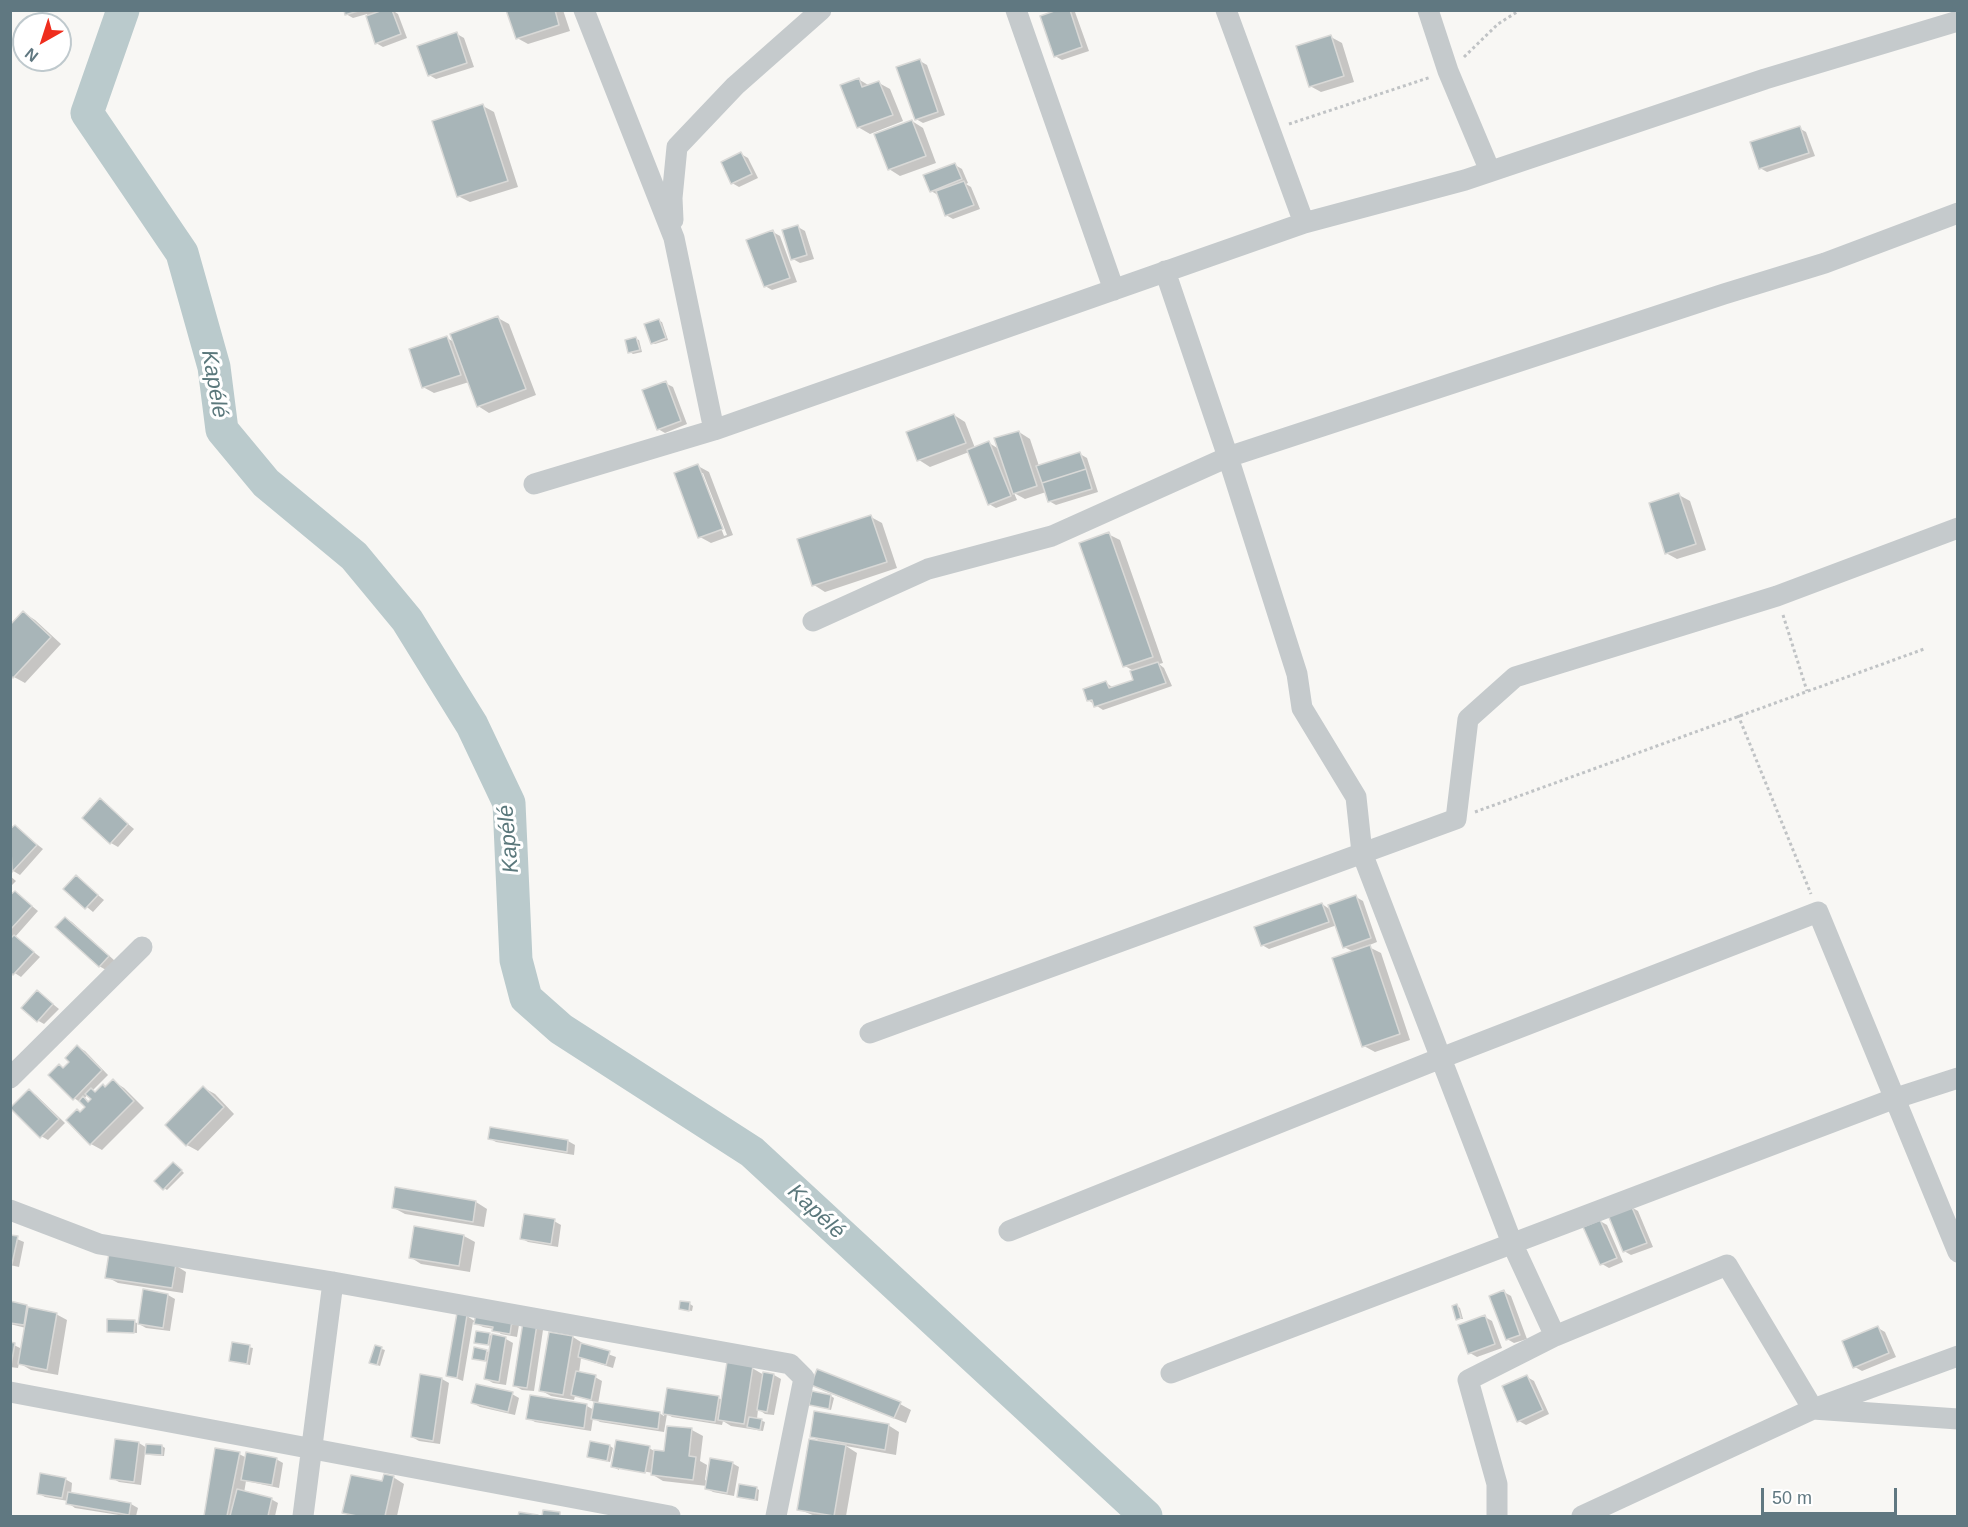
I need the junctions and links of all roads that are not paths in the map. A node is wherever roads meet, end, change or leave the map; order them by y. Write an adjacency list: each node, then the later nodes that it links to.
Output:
1 (584, 10): 10 (street)
2 (821, 10): 10 (street)
3 (1016, 10): 12 (street)
4 (1226, 10): 9 (street)
5 (1428, 10): 7 (street)
6 (1958, 21): 7 (street)
7 (1490, 171): 9 (street)
8 (1958, 213): 14 (street)
9 (1304, 223): 11 (street)
10 (674, 238): 13 (street)
11 (1165, 271): 12 (street); 14 (street)
12 (1114, 290): 13 (street)
13 (714, 430): 15 (street)
14 (1228, 457): 17 (street); 18 (street)
15 (534, 484)
16 (1958, 528): 18 (street)
17 (813, 621)
18 (1362, 854): 20 (street); 21 (street)
19 (142, 947): 22 (street)
20 (870, 1033)
21 (1441, 1058): 24 (street); 26 (street); 27 (street)
22 (10, 1078)
23 (1958, 1078): 24 (street)
24 (1893, 1099): 27 (street); 28 (street)
25 (10, 1210): 29 (street)
26 (1009, 1231)
27 (1512, 1243): 30 (street); 32 (street)
28 (1958, 1252)
29 (333, 1282): 36 (street); 39 (street)
30 (1555, 1336): 34 (street); 40 (street)
31 (1958, 1356): 34 (street)
32 (1171, 1373)
33 (10, 1392): 36 (street)
34 (1814, 1409): 35 (street); 41 (street)
35 (1958, 1419)
36 (313, 1449): 37 (street); 38 (street)
37 (303, 1516)
38 (670, 1516)
39 (776, 1516)
40 (1497, 1516)
41 (1582, 1516)

